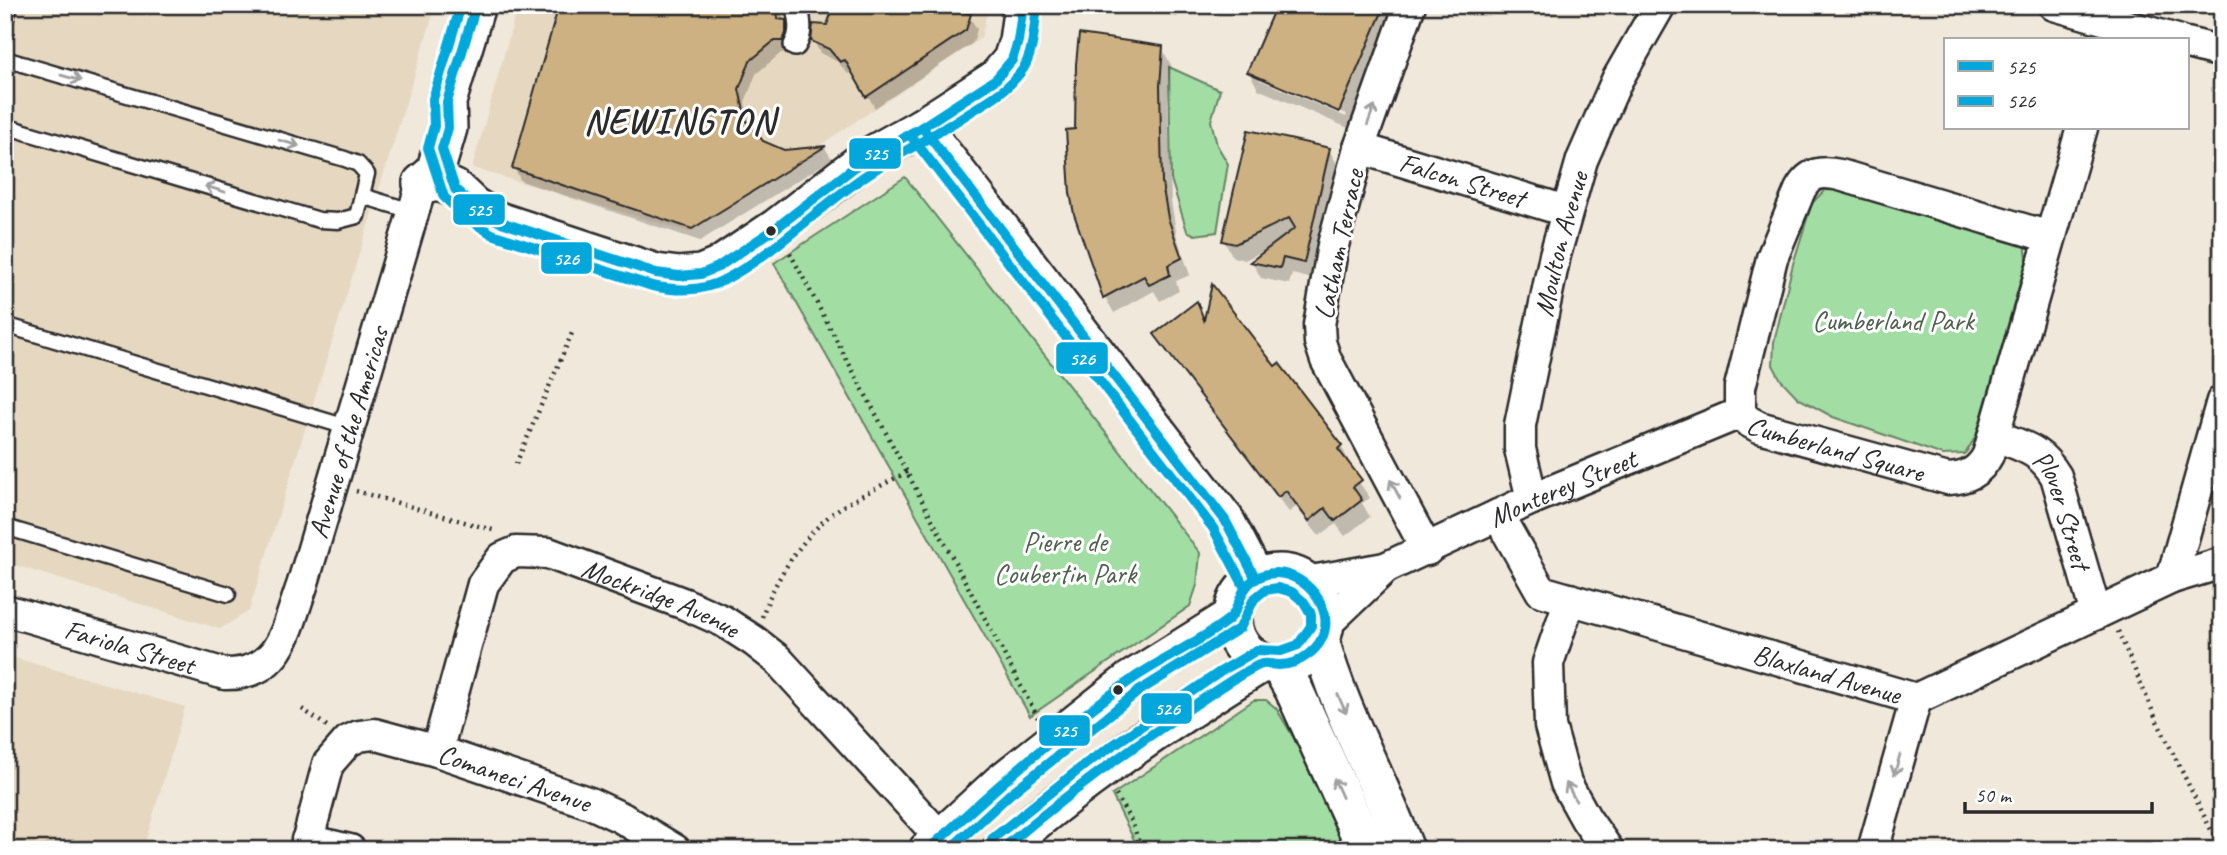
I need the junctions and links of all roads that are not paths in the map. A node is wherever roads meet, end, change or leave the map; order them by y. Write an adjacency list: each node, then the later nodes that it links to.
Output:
1 (10, 5): 8 (lane)
2 (475, 5): 15 (street, Avenue of the Americas)
3 (797, 5): 12 (street)
4 (1410, 5): 19 (street, Latham Terrace, one-way to 4)
5 (1660, 5): 22 (street, Moulton Avenue)
6 (2054, 5): 9 (street)
7 (1020, 6): 17 (street)
8 (5, 21)
9 (2113, 23): 10 (street)
10 (2169, 38)
11 (2188, 43): 13 (street)
12 (796, 45)
13 (2222, 52)
14 (5, 59): 21 (lane, one-way to 21)
15 (447, 102): 20 (street, Avenue of the Americas); 20 (street, Avenue of the Americas)
16 (5, 126): 21 (lane, one-way to 16)
17 (922, 127): 20 (street); 36 (street)
18 (2081, 130): 23 (street)
19 (1359, 148): 22 (street, Falcon Street); 32 (street, Latham Terrace, one-way to 19)
20 (431, 195): 21 (lane); 27 (street, Avenue of the Americas)
21 (362, 196)
22 (1566, 211): 29 (street, Moulton Avenue)
23 (2050, 237): 26 (street, Cumberland Square); 28 (street, Cumberland Square)
24 (5, 325): 27 (lane)
25 (2222, 401): 35 (street)
26 (1740, 413): 28 (street, Cumberland Square); 29 (street, Monterey Street)
27 (350, 428): 45 (street, Avenue of the Americas)
28 (1994, 435): 41 (street, Plover Street)
29 (1532, 499): 30 (street, Monterey Street)
30 (1498, 515): 32 (street, Monterey Street); 39 (street, Blaxland Avenue)
31 (5, 527): 38 (lane)
32 (1427, 550): 34 (street, Monterey Street)
33 (2222, 564): 35 (street, Blaxland Avenue)
34 (1385, 568): 37 (street, Monterey Street); 43 (street, Monterey Street)
35 (2172, 578): 41 (street, Blaxland Avenue)
36 (1256, 579): 37 (street); 42 (street)
37 (1306, 582): 43 (street)
38 (228, 594)
39 (1570, 600): 46 (street, Blaxland Avenue); 55 (street, one-way to 39)
40 (5, 610): 45 (street, Fariola Street)
41 (2102, 611): 46 (street, Blaxland Avenue)
42 (1232, 617): 44 (street); 48 (street)
43 (1322, 633): 44 (street); 54 (street, one-way to 54)
44 (1271, 664): 52 (street); 53 (street, one-way to 44)
45 (256, 670)
46 (1916, 699): 56 (street, one-way to 56)
47 (436, 751): 48 (street, Mockridge Avenue); 49 (street, Comaneci Avenue); 50 (street, Comaneci Avenue)
48 (934, 843)
49 (306, 845): 51 (street)
50 (663, 847)
51 (350, 850)
52 (1001, 850)
53 (1367, 850)
54 (1405, 850)
55 (1608, 850)
56 (1873, 850)

